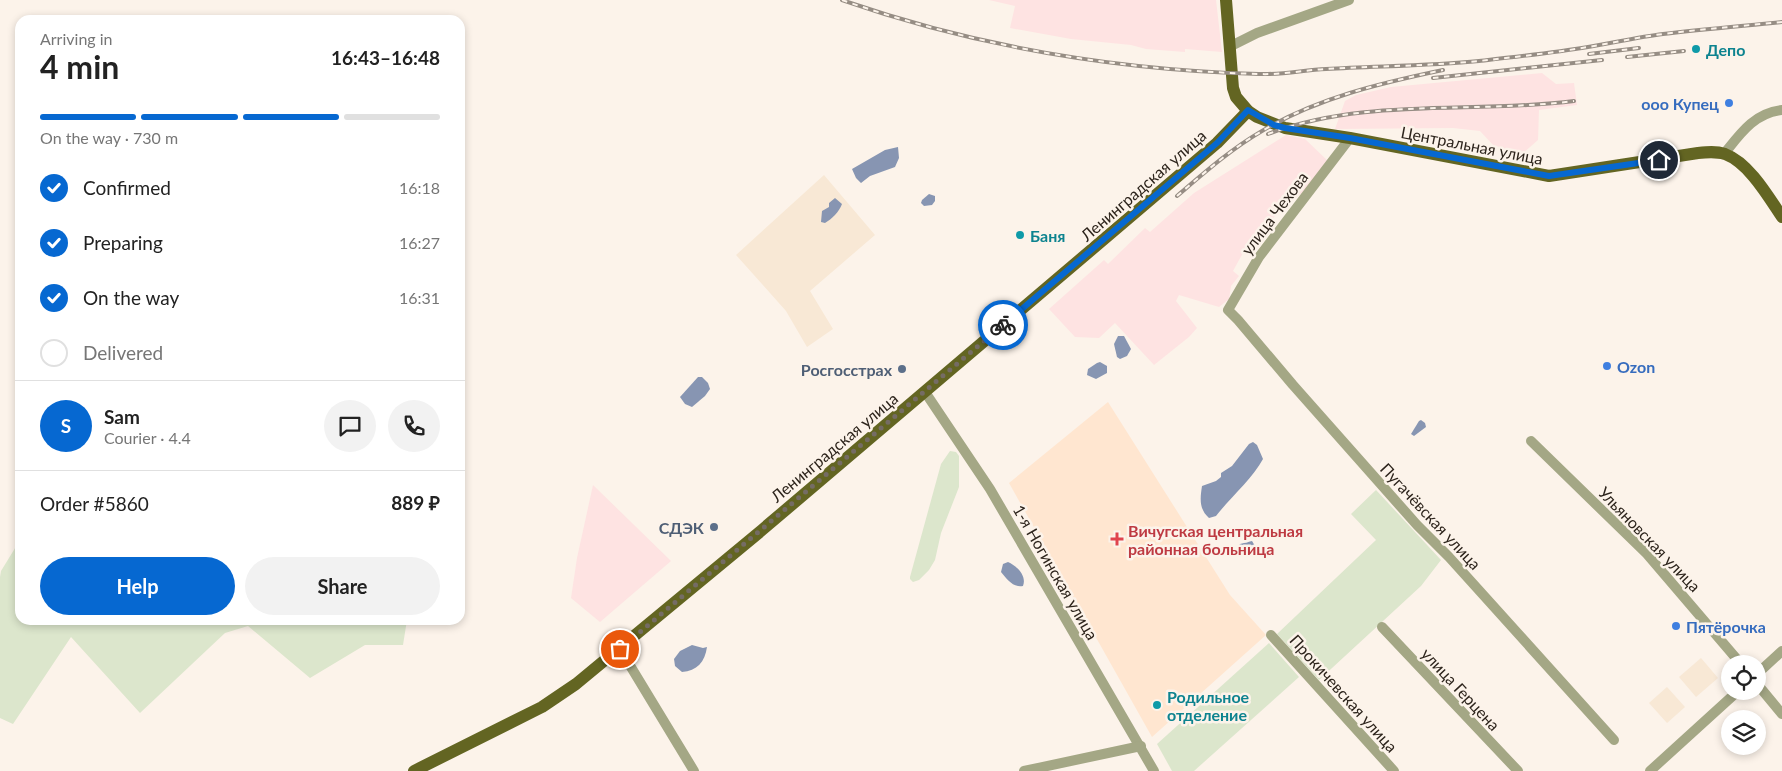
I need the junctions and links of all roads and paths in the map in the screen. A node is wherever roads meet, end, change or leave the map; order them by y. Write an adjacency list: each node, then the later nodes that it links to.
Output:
1 (1226, 0): 3 (main road)
2 (1349, 0): 3 (street)
3 (1230, 46): 4 (main road)
4 (1248, 110): 6 (main road, Центральная улица); 10 (main road, Ленинградская улица)
5 (1782, 110): 7 (street)
6 (1350, 138): 7 (main road, Центральная улица); 9 (street, улица Чехова)
7 (1724, 154): 8 (main road)
8 (1782, 217)
9 (1228, 310): 21 (street, Пугачёвская улица)
10 (925, 392): 14 (main road, Ленинградская улица); 22 (street, 1-я Ногинская улица)
11 (1531, 441): 16 (street, Ульяновская улица)
12 (1382, 627): 28 (street, улица Герцена)
13 (1271, 635): 27 (street, Прокичевская улица)
14 (620, 649): 23 (main road, Ленинградская улица); 24 (street)
15 (1782, 651): 17 (street)
16 (1733, 655)
17 (1766, 666)
18 (1766, 695): 20 (street)
19 (1728, 700): 29 (street)
20 (1782, 714)
21 (1614, 740)
22 (1141, 746): 25 (street); 26 (street, 1-я Ногинская улица)
23 (414, 771)
24 (694, 771)
25 (1024, 771)
26 (1154, 771)
27 (1394, 771)
28 (1518, 771)
29 (1650, 771)

